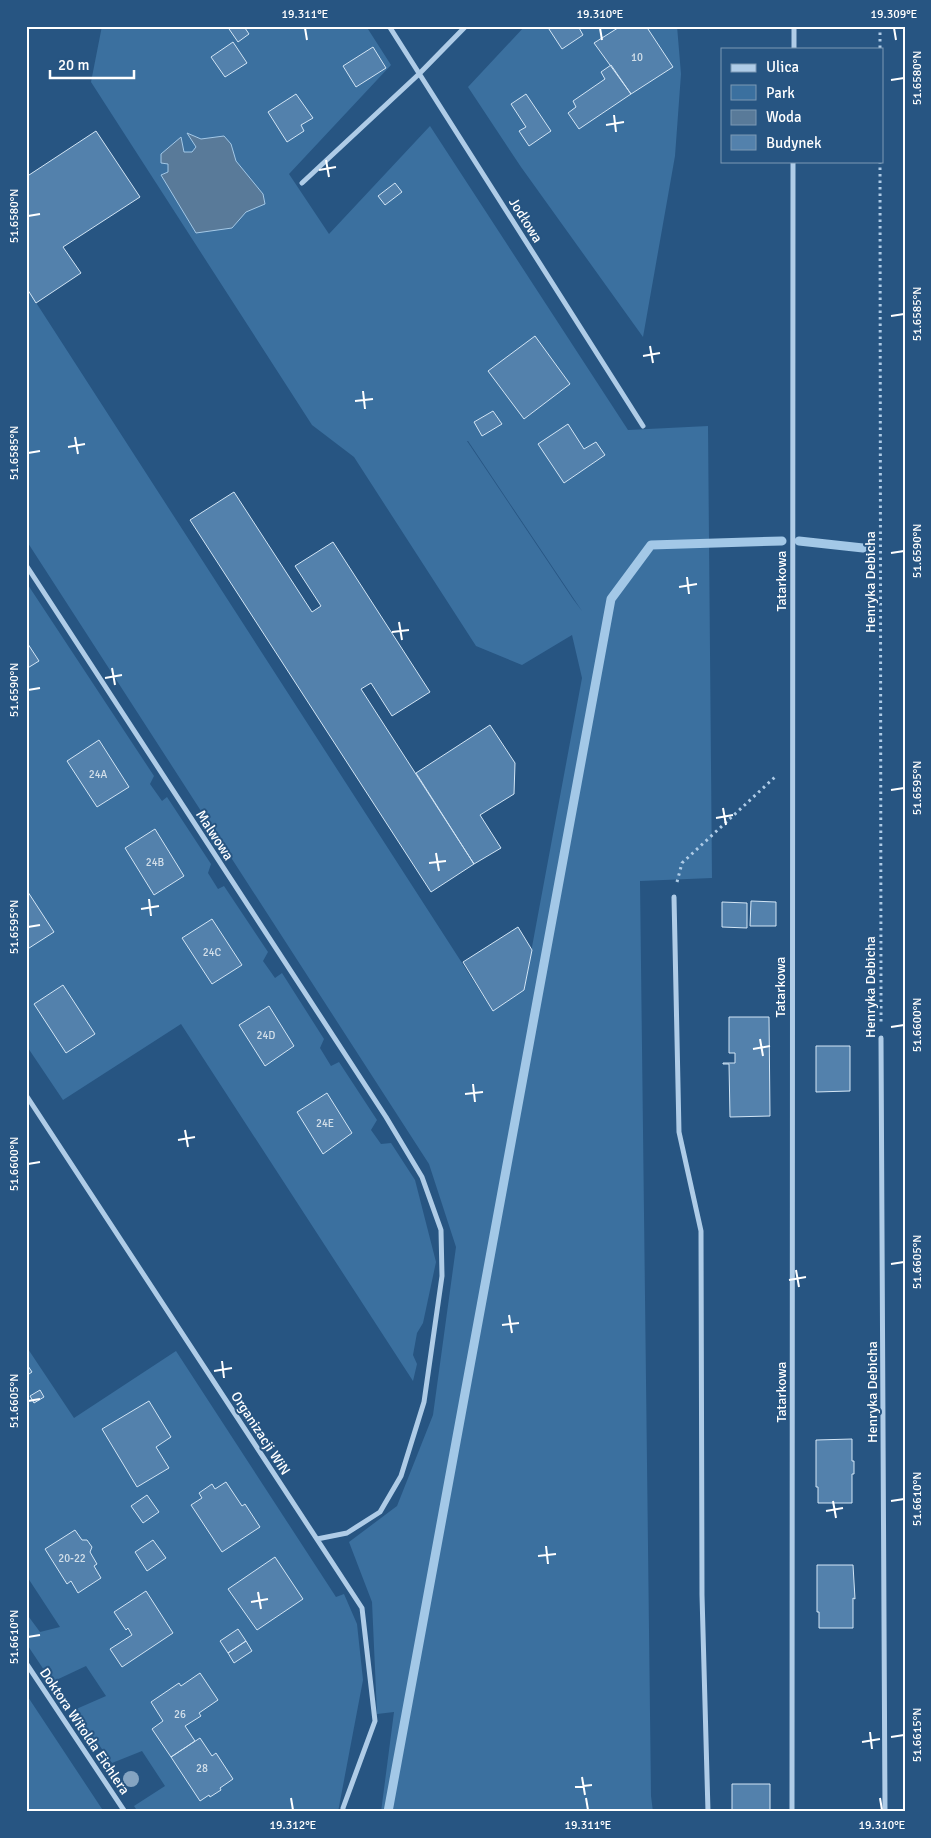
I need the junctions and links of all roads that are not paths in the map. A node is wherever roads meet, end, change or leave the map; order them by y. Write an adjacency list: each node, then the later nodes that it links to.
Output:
1 (389, 26): 5 (street, Jodłowa)
2 (466, 26): 5 (street)
3 (794, 26): 4 (street)
4 (794, 48)
5 (419, 74): 7 (street); 8 (street, Jodłowa)
6 (793, 162): 18 (street, Tatarkowa)
7 (302, 183)
8 (643, 426)
9 (26, 565): 13 (street, Malwowa)
10 (674, 898): 17 (street)
11 (881, 1038): 19 (street, Henryka Debicha)
12 (26, 1095): 13 (street, Organizacji WiN)
13 (317, 1539): 16 (street, Organizacji WiN)
14 (26, 1663): 15 (street, Doktora Witolda Eichlera)
15 (125, 1812)
16 (343, 1812)
17 (708, 1812)
18 (792, 1812)
19 (885, 1812)

